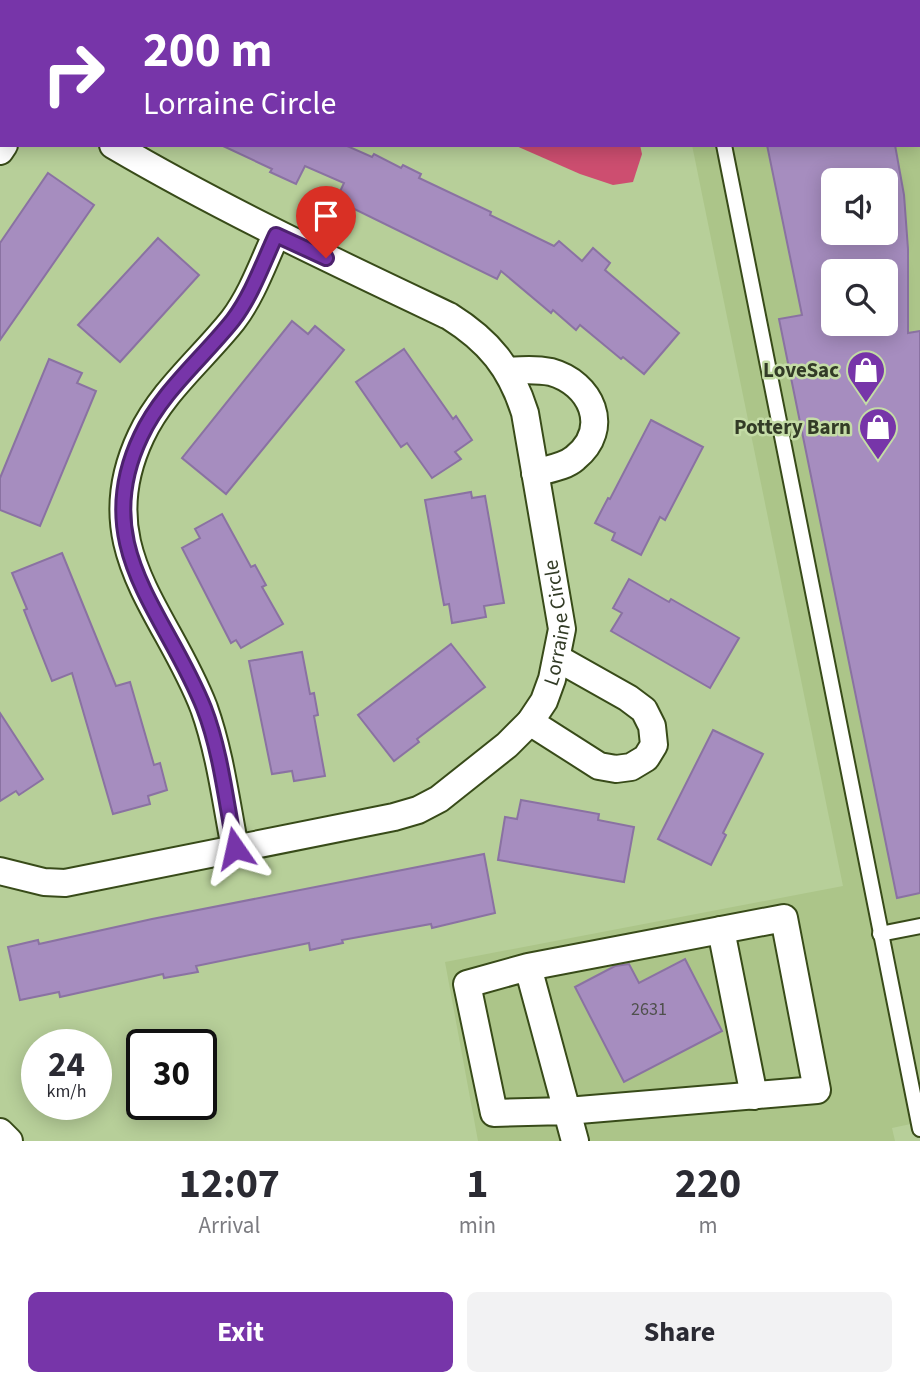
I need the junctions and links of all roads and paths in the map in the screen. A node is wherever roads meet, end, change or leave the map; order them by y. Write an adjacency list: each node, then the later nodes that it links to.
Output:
1 (116, 147): 3 (street, Lorraine Circle)
2 (724, 147): 12 (lane)
3 (276, 235): 4 (street, Lorraine Circle); 8 (street)
4 (508, 371): 5 (street, Lorraine Circle); 5 (street)
5 (535, 472): 6 (street, Lorraine Circle)
6 (557, 658): 7 (street, Lorraine Circle); 7 (street)
7 (530, 722): 8 (street, Lorraine Circle)
8 (235, 848): 9 (street, Lorraine Circle)
9 (0, 871)
10 (920, 926): 12 (lane)
11 (721, 930): 13 (street); 14 (street); 14 (street)
12 (880, 934): 16 (lane)
13 (528, 967): 15 (street); 15 (street)
14 (754, 1096): 15 (street)
15 (567, 1111): 19 (street)
16 (920, 1129)
17 (0, 1132): 18 (street)
18 (9, 1141)
19 (575, 1141)

